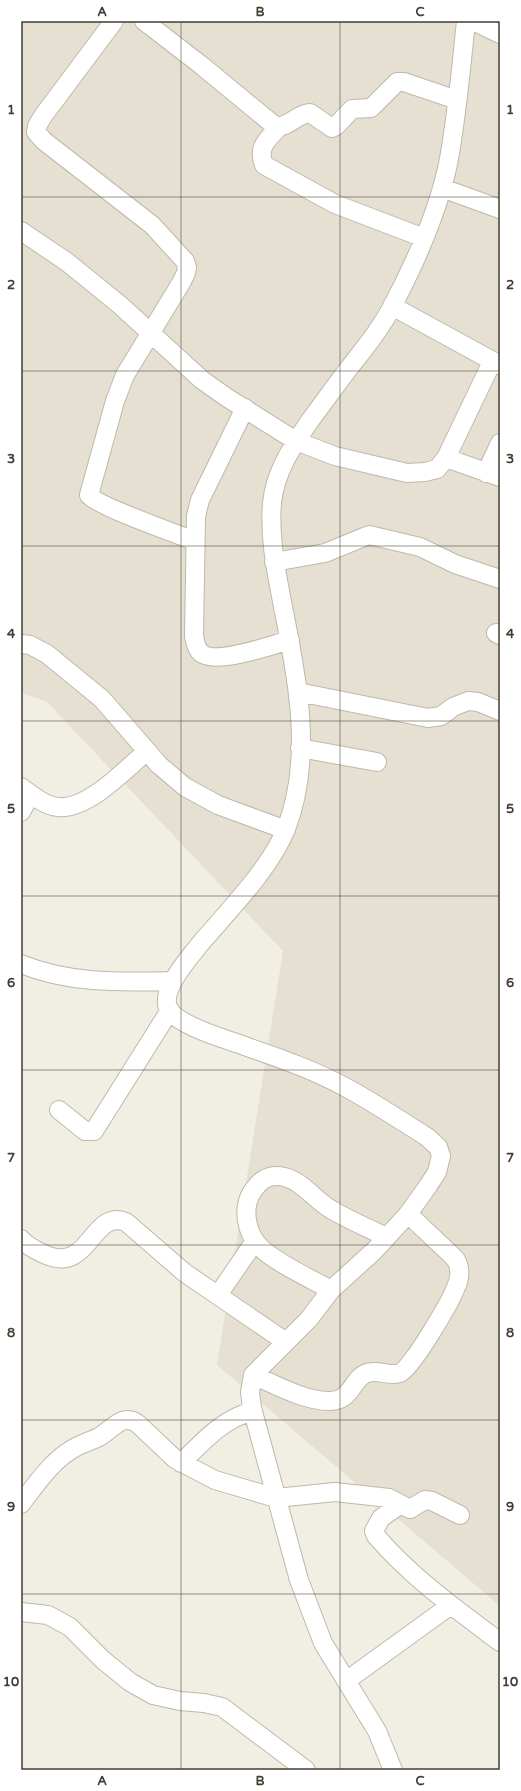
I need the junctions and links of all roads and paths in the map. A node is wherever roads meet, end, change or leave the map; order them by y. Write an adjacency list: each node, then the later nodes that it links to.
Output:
1 (114, 21): 13 (street)
2 (144, 21): 7 (street)
3 (466, 21): 6 (street)
4 (473, 21): 5 (street)
5 (500, 34)
6 (457, 100): 7 (street); 8 (street)
7 (279, 128): 11 (street)
8 (442, 188): 9 (street); 11 (street)
9 (500, 209)
10 (21, 231): 13 (street)
11 (424, 238): 12 (street)
12 (392, 306): 14 (street); 16 (street)
13 (151, 333): 15 (street); 20 (street)
14 (496, 364): 18 (street)
15 (245, 408): 16 (street); 20 (street)
16 (296, 441): 18 (street); 21 (street)
17 (500, 443): 19 (street)
18 (446, 458): 19 (street)
19 (493, 475)
20 (195, 541): 23 (street)
21 (274, 562): 22 (street); 23 (street)
22 (500, 579)
23 (290, 640): 25 (street)
24 (21, 644): 28 (street)
25 (298, 692): 26 (street); 27 (street)
26 (500, 711)
27 (300, 748): 29 (street); 32 (street)
28 (147, 751): 30 (street); 32 (street)
29 (376, 762)
30 (26, 791): 31 (street)
31 (21, 812)
32 (286, 830): 34 (street)
33 (23, 970): 34 (street)
34 (173, 981): 35 (street)
35 (170, 1010): 36 (street); 37 (street)
36 (59, 1110)
37 (408, 1214): 38 (street); 44 (street)
38 (386, 1237): 40 (street); 41 (street)
39 (21, 1239): 42 (street)
40 (255, 1240): 41 (street); 42 (street)
41 (332, 1290): 43 (street)
42 (218, 1296): 43 (street)
43 (286, 1342): 44 (street)
44 (253, 1376): 45 (street)
45 (253, 1411): 46 (street); 47 (street)
46 (180, 1463): 47 (street); 48 (street)
47 (276, 1498): 49 (street); 54 (street)
48 (21, 1504)
49 (401, 1504): 50 (street); 51 (street)
50 (460, 1515)
51 (451, 1605): 53 (street); 54 (street)
52 (21, 1612): 56 (street)
53 (500, 1642)
54 (346, 1681): 55 (street)
55 (391, 1769)
56 (306, 1770)

